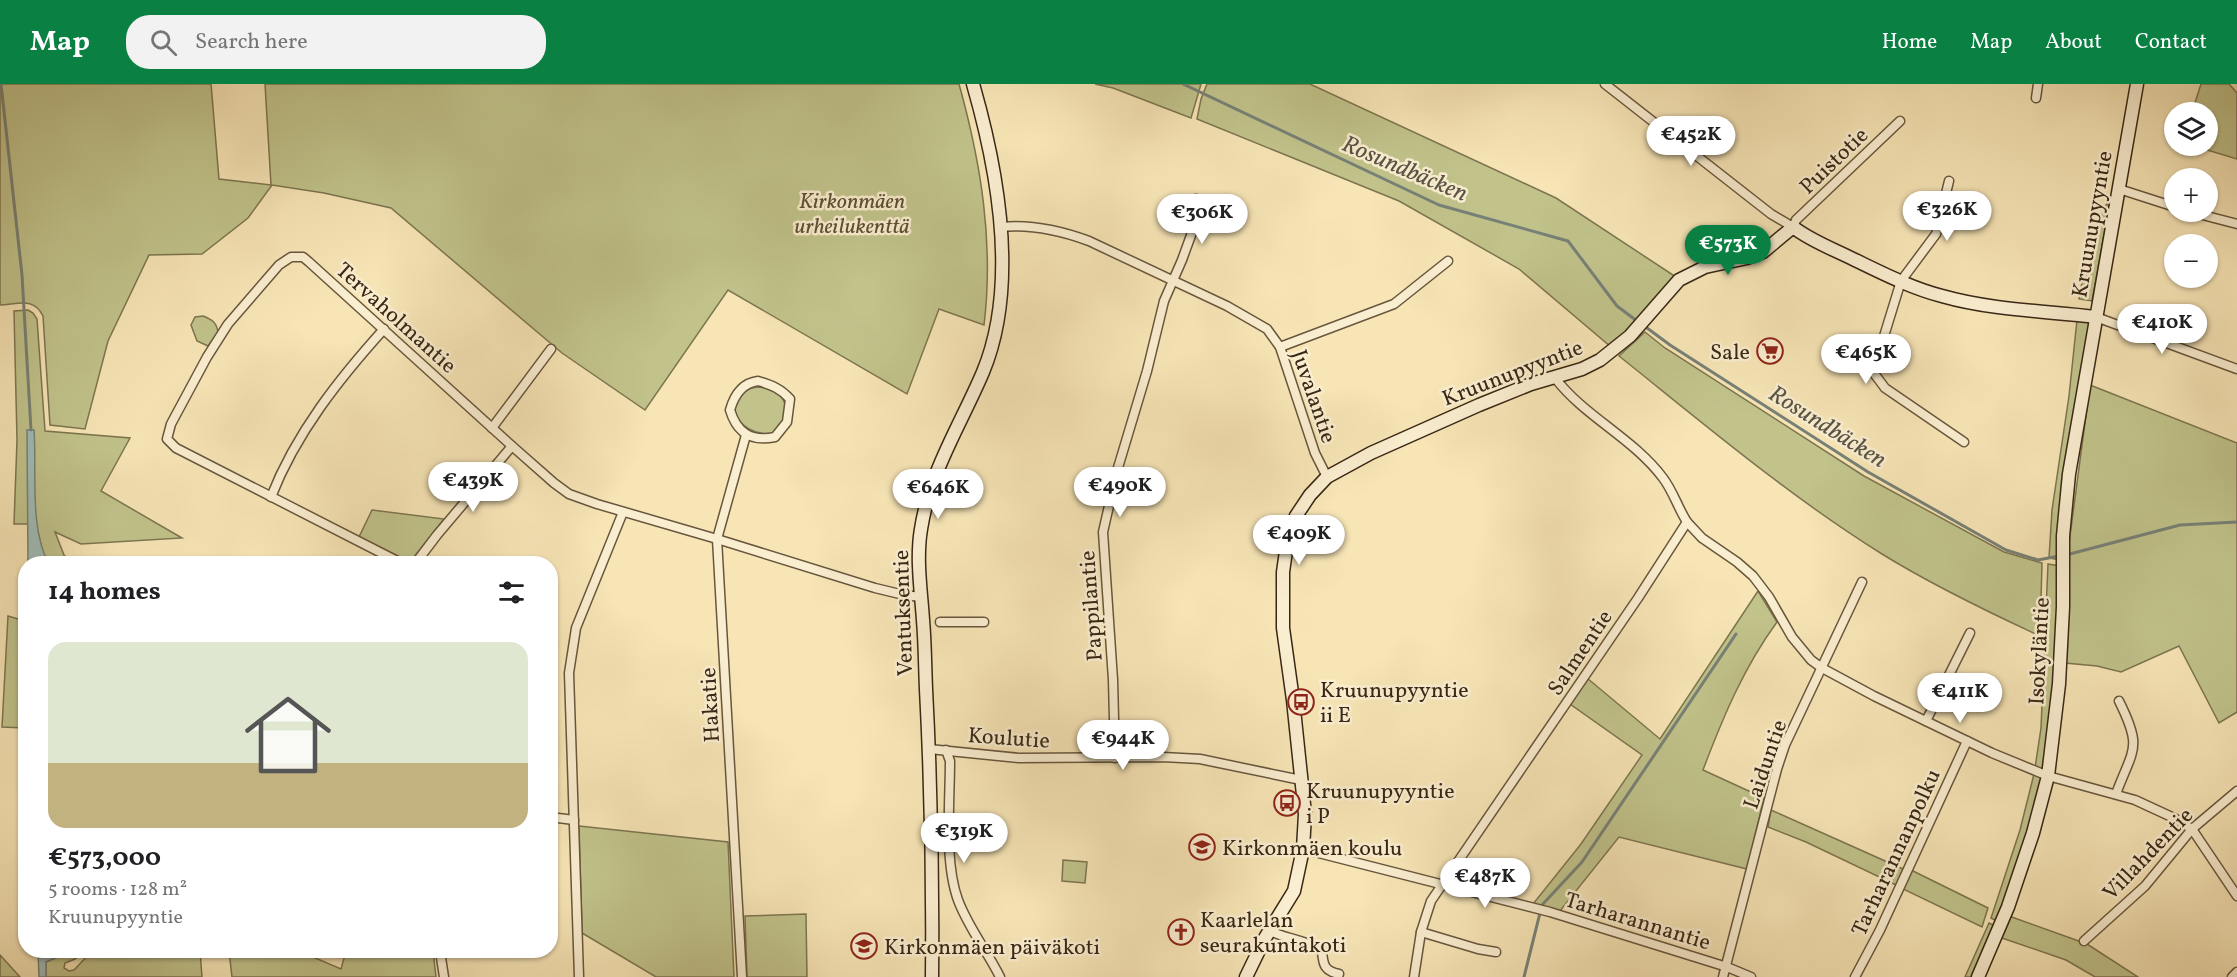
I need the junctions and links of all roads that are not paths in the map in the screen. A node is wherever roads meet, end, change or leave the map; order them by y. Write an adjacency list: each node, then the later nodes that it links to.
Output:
1 (973, 84): 13 (street, Ventuksentie)
2 (1605, 84): 14 (street)
3 (2038, 84): 5 (street)
4 (2137, 84): 8 (street, Kruunupyyntie)
5 (2036, 98)
6 (1900, 121): 14 (street, Puistotie)
7 (1949, 181): 16 (street)
8 (2119, 189): 10 (street); 18 (street, Kruunupyyntie)
9 (1196, 200): 17 (street, Pappilantie)
10 (2164, 203)
11 (2218, 219): 12 (street)
12 (2237, 224)
13 (1001, 227): 17 (street, Juvalantie); 36 (street, Ventuksentie)
14 (1793, 227): 16 (street, Kruunupyyntie); 23 (street, Kruunupyyntie)
15 (1448, 261): 20 (street)
16 (1900, 280): 18 (street, Kruunupyyntie); 26 (street)
17 (1172, 281): 20 (street, Juvalantie); 46 (street, Pappilantie)
18 (2096, 317): 22 (street); 47 (street, Isokyläntie)
19 (384, 329): 24 (street, Tervaholmantie); 29 (street); 29 (street, Tervaholmantie)
20 (1280, 347): 28 (street, Juvalantie)
21 (551, 349): 24 (street)
22 (2237, 369)
23 (1554, 378): 28 (street, Kruunupyyntie); 31 (street)
24 (492, 428): 27 (street, Tervaholmantie)
25 (746, 435): 25 (street); 32 (street, Hakatie)
26 (1964, 442)
27 (512, 446): 30 (street, Tervaholmantie); 34 (street)
28 (1327, 477): 48 (street, Kruunupyyntie)
29 (272, 497): 33 (street, Tervaholmantie)
30 (623, 512): 32 (street, Tervaholmantie); 52 (street)
31 (1687, 522): 40 (street); 55 (street, Salmentie)
32 (717, 538): 36 (street, Tervaholmantie); 67 (street, Hakatie)
33 (387, 556)
34 (421, 556)
35 (1862, 582): 40 (street, Laiduntie)
36 (921, 597): 44 (street, Ventuksentie)
37 (940, 622): 38 (street)
38 (984, 622)
39 (1970, 633): 42 (street)
40 (1822, 668): 42 (street); 62 (street, Laiduntie)
41 (2119, 701): 50 (street)
42 (1926, 721): 43 (street)
43 (1967, 741): 47 (street); 74 (street, Tarharannanpolku)
44 (929, 748): 45 (street, Koulutie); 68 (street, Ventuksentie)
45 (946, 750): 46 (street, Koulutie); 69 (street)
46 (1115, 758): 48 (street, Koulutie)
47 (2048, 776): 50 (street); 75 (street, Isokyläntie)
48 (1301, 780): 54 (street, Kruunupyyntie)
49 (2237, 791): 53 (street, Villahdentie)
50 (2116, 794): 53 (street)
51 (558, 818): 52 (street)
52 (574, 820): 66 (street)
53 (2192, 829): 56 (street); 59 (street, Villahdentie)
54 (1303, 849): 55 (street, Tarharannantie); 57 (street, Kruunupyyntie)
55 (1442, 884): 58 (street, Salmentie); 62 (street, Tarharannantie)
56 (2237, 896)
57 (1270, 931): 64 (street); 70 (street, Kruunupyyntie)
58 (1421, 932): 60 (street); 71 (street, Salmentie)
59 (2084, 941)
60 (1497, 952)
61 (441, 958): 65 (street)
62 (1727, 967): 72 (street, Laiduntie); 73 (street, Tarharannantie)
63 (2237, 972): 76 (street)
64 (1339, 974)
65 (444, 977)
66 (579, 977)
67 (742, 977)
68 (932, 977)
69 (1000, 977)
70 (1246, 977)
71 (1413, 977)
72 (1723, 977)
73 (1751, 977)
74 (1855, 977)
75 (1978, 977)
76 (2232, 977)

